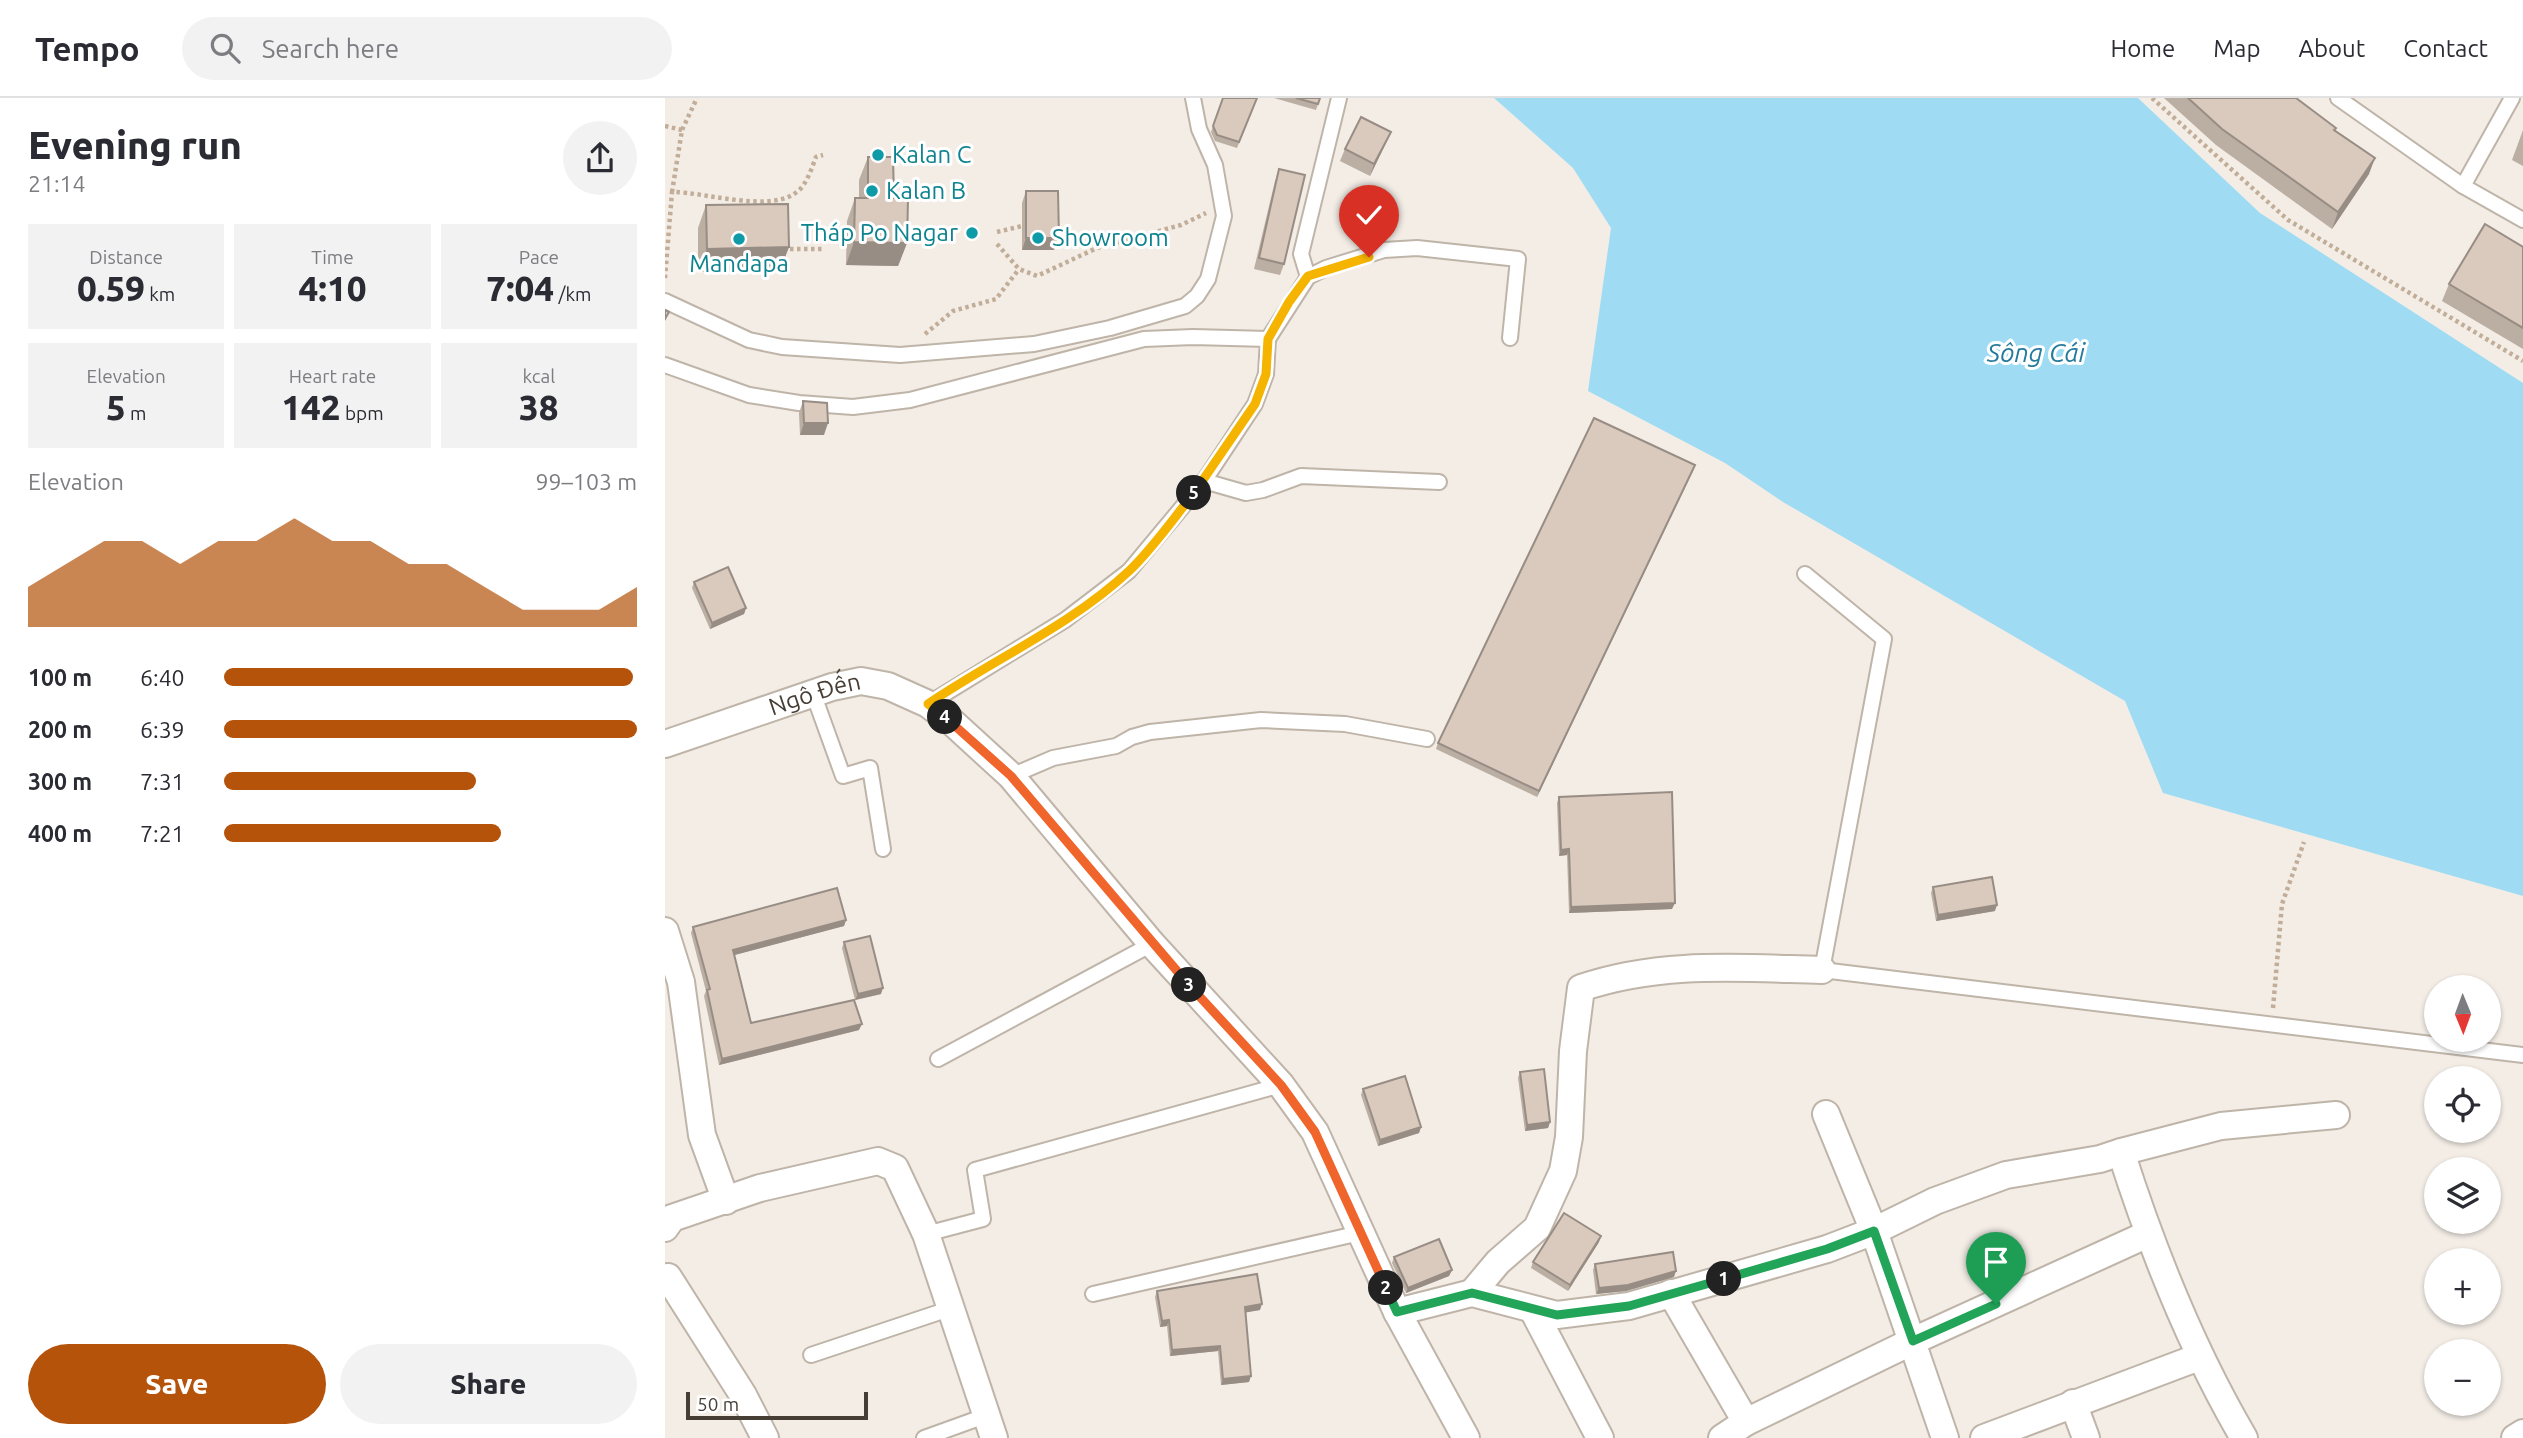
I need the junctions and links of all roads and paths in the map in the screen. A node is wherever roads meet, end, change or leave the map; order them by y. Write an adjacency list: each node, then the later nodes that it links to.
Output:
1 (697, 98): 8 (path)
2 (1193, 98): 12 (lane)
3 (1339, 98): 20 (lane)
4 (2152, 98): 26 (path)
5 (2338, 98): 10 (lane)
6 (2512, 98): 10 (lane)
7 (665, 126): 8 (path)
8 (682, 130): 11 (path)
9 (823, 155): 11 (path)
10 (2463, 186): 13 (lane)
11 (673, 192): 21 (path)
12 (1224, 216): 19 (path); 25 (lane)
13 (2523, 220)
14 (1022, 226): 15 (path)
15 (997, 232)
16 (997, 244): 19 (path)
17 (824, 249): 18 (path)
18 (780, 250)
19 (1019, 269): 25 (path)
20 (1308, 276): 23 (lane); 24 (lane)
21 (665, 278)
22 (665, 302): 25 (lane)
23 (1510, 338)
24 (1268, 339): 27 (lane); 28 (lane)
25 (900, 355)
26 (2523, 361)
27 (665, 365)
28 (1204, 481): 29 (lane); 32 (lane)
29 (1439, 482)
30 (1805, 574): 40 (lane)
31 (813, 693): 32 (street, Ngô Đến); 34 (street, Ngô Đến); 37 (lane)
32 (928, 704): 35 (street, Ngô Đến)
33 (1427, 739): 35 (lane)
34 (665, 744)
35 (1011, 776): 39 (street, Ngô Đến)
36 (2304, 842): 41 (path)
37 (883, 849)
38 (665, 931): 48 (street)
39 (1152, 944): 43 (lane); 44 (street, Ngô Đến)
40 (1822, 970): 41 (lane); 55 (street)
41 (2271, 1024): 42 (lane)
42 (2523, 1055)
43 (938, 1059)
44 (1281, 1085): 51 (street, Ngô Đến); 52 (lane)
45 (1826, 1114): 50 (street)
46 (2336, 1115): 47 (street)
47 (2121, 1152): 50 (street); 53 (street)
48 (726, 1200): 49 (street); 52 (street)
49 (665, 1228)
50 (1874, 1231): 56 (street); 61 (street)
51 (1360, 1233): 57 (lane); 59 (street, Ngô Đến)
52 (926, 1234): 58 (street)
53 (2148, 1234): 61 (street); 63 (street)
54 (666, 1273): 68 (street)
55 (1472, 1293): 59 (street); 60 (street)
56 (1671, 1293): 60 (street); 65 (street)
57 (1093, 1294)
58 (952, 1308): 62 (lane); 66 (street)
59 (1397, 1312): 70 (street, Ngô Đến)
60 (1534, 1312): 71 (street)
61 (1913, 1341): 65 (street); 73 (street)
62 (811, 1355)
63 (2199, 1357): 64 (street); 76 (street)
64 (2073, 1404): 74 (street); 75 (street)
65 (1746, 1422): 72 (street)
66 (989, 1427): 69 (lane)
67 (2523, 1433): 77 (street)
68 (765, 1438)
69 (925, 1438)
70 (1466, 1438)
71 (1600, 1438)
72 (1722, 1438)
73 (1945, 1438)
74 (1984, 1438)
75 (2086, 1438)
76 (2244, 1438)
77 (2515, 1438)

